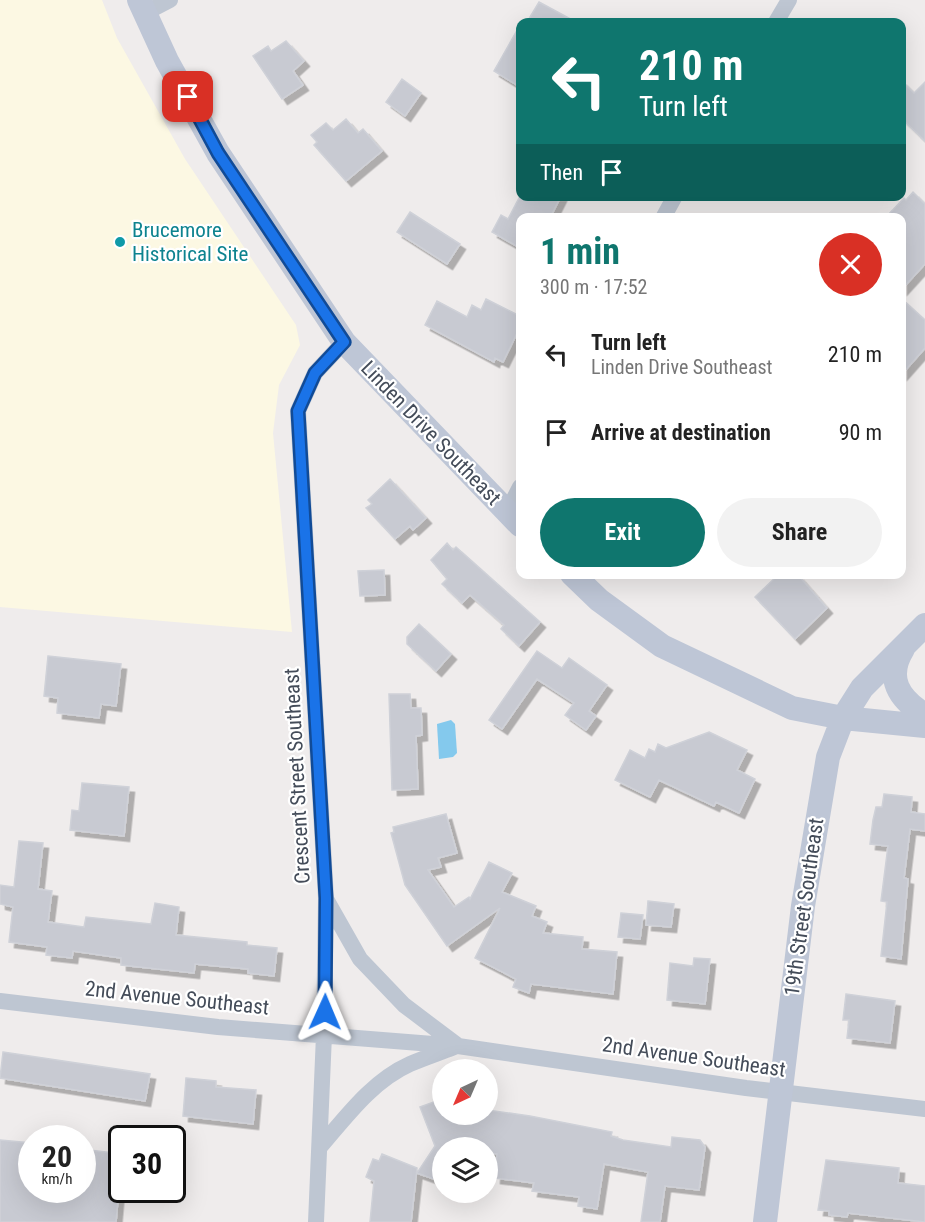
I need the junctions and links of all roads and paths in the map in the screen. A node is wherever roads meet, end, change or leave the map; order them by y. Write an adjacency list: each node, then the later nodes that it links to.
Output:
1 (170, 0): 3 (street)
2 (789, 0): 4 (street)
3 (142, 7): 5 (street, Linden Drive Southeast)
4 (778, 18)
5 (344, 342): 6 (street, Linden Drive Southeast); 13 (street, Crescent Street Southeast)
6 (514, 519)
7 (577, 579): 11 (street)
8 (925, 625): 9 (street, 19th Street Southeast)
9 (906, 644): 10 (street); 11 (street, 19th Street Southeast)
10 (925, 715)
11 (843, 718): 12 (street); 17 (street, 19th Street Southeast)
12 (925, 726)
13 (326, 898): 15 (street, Crescent Street Southeast); 16 (street, 2nd Avenue Southeast)
14 (0, 1001): 15 (street, 2nd Avenue Southeast)
15 (324, 1035): 16 (street, 2nd Avenue Southeast); 19 (street, Crescent Street Southeast)
16 (458, 1046): 17 (street, 2nd Avenue Southeast); 19 (street, 2nd Avenue Southeast)
17 (779, 1092): 18 (street, 2nd Avenue Southeast); 21 (street, 19th Street Southeast)
18 (925, 1109)
19 (320, 1147): 20 (street, Crescent Street Southeast)
20 (316, 1222)
21 (765, 1222)

